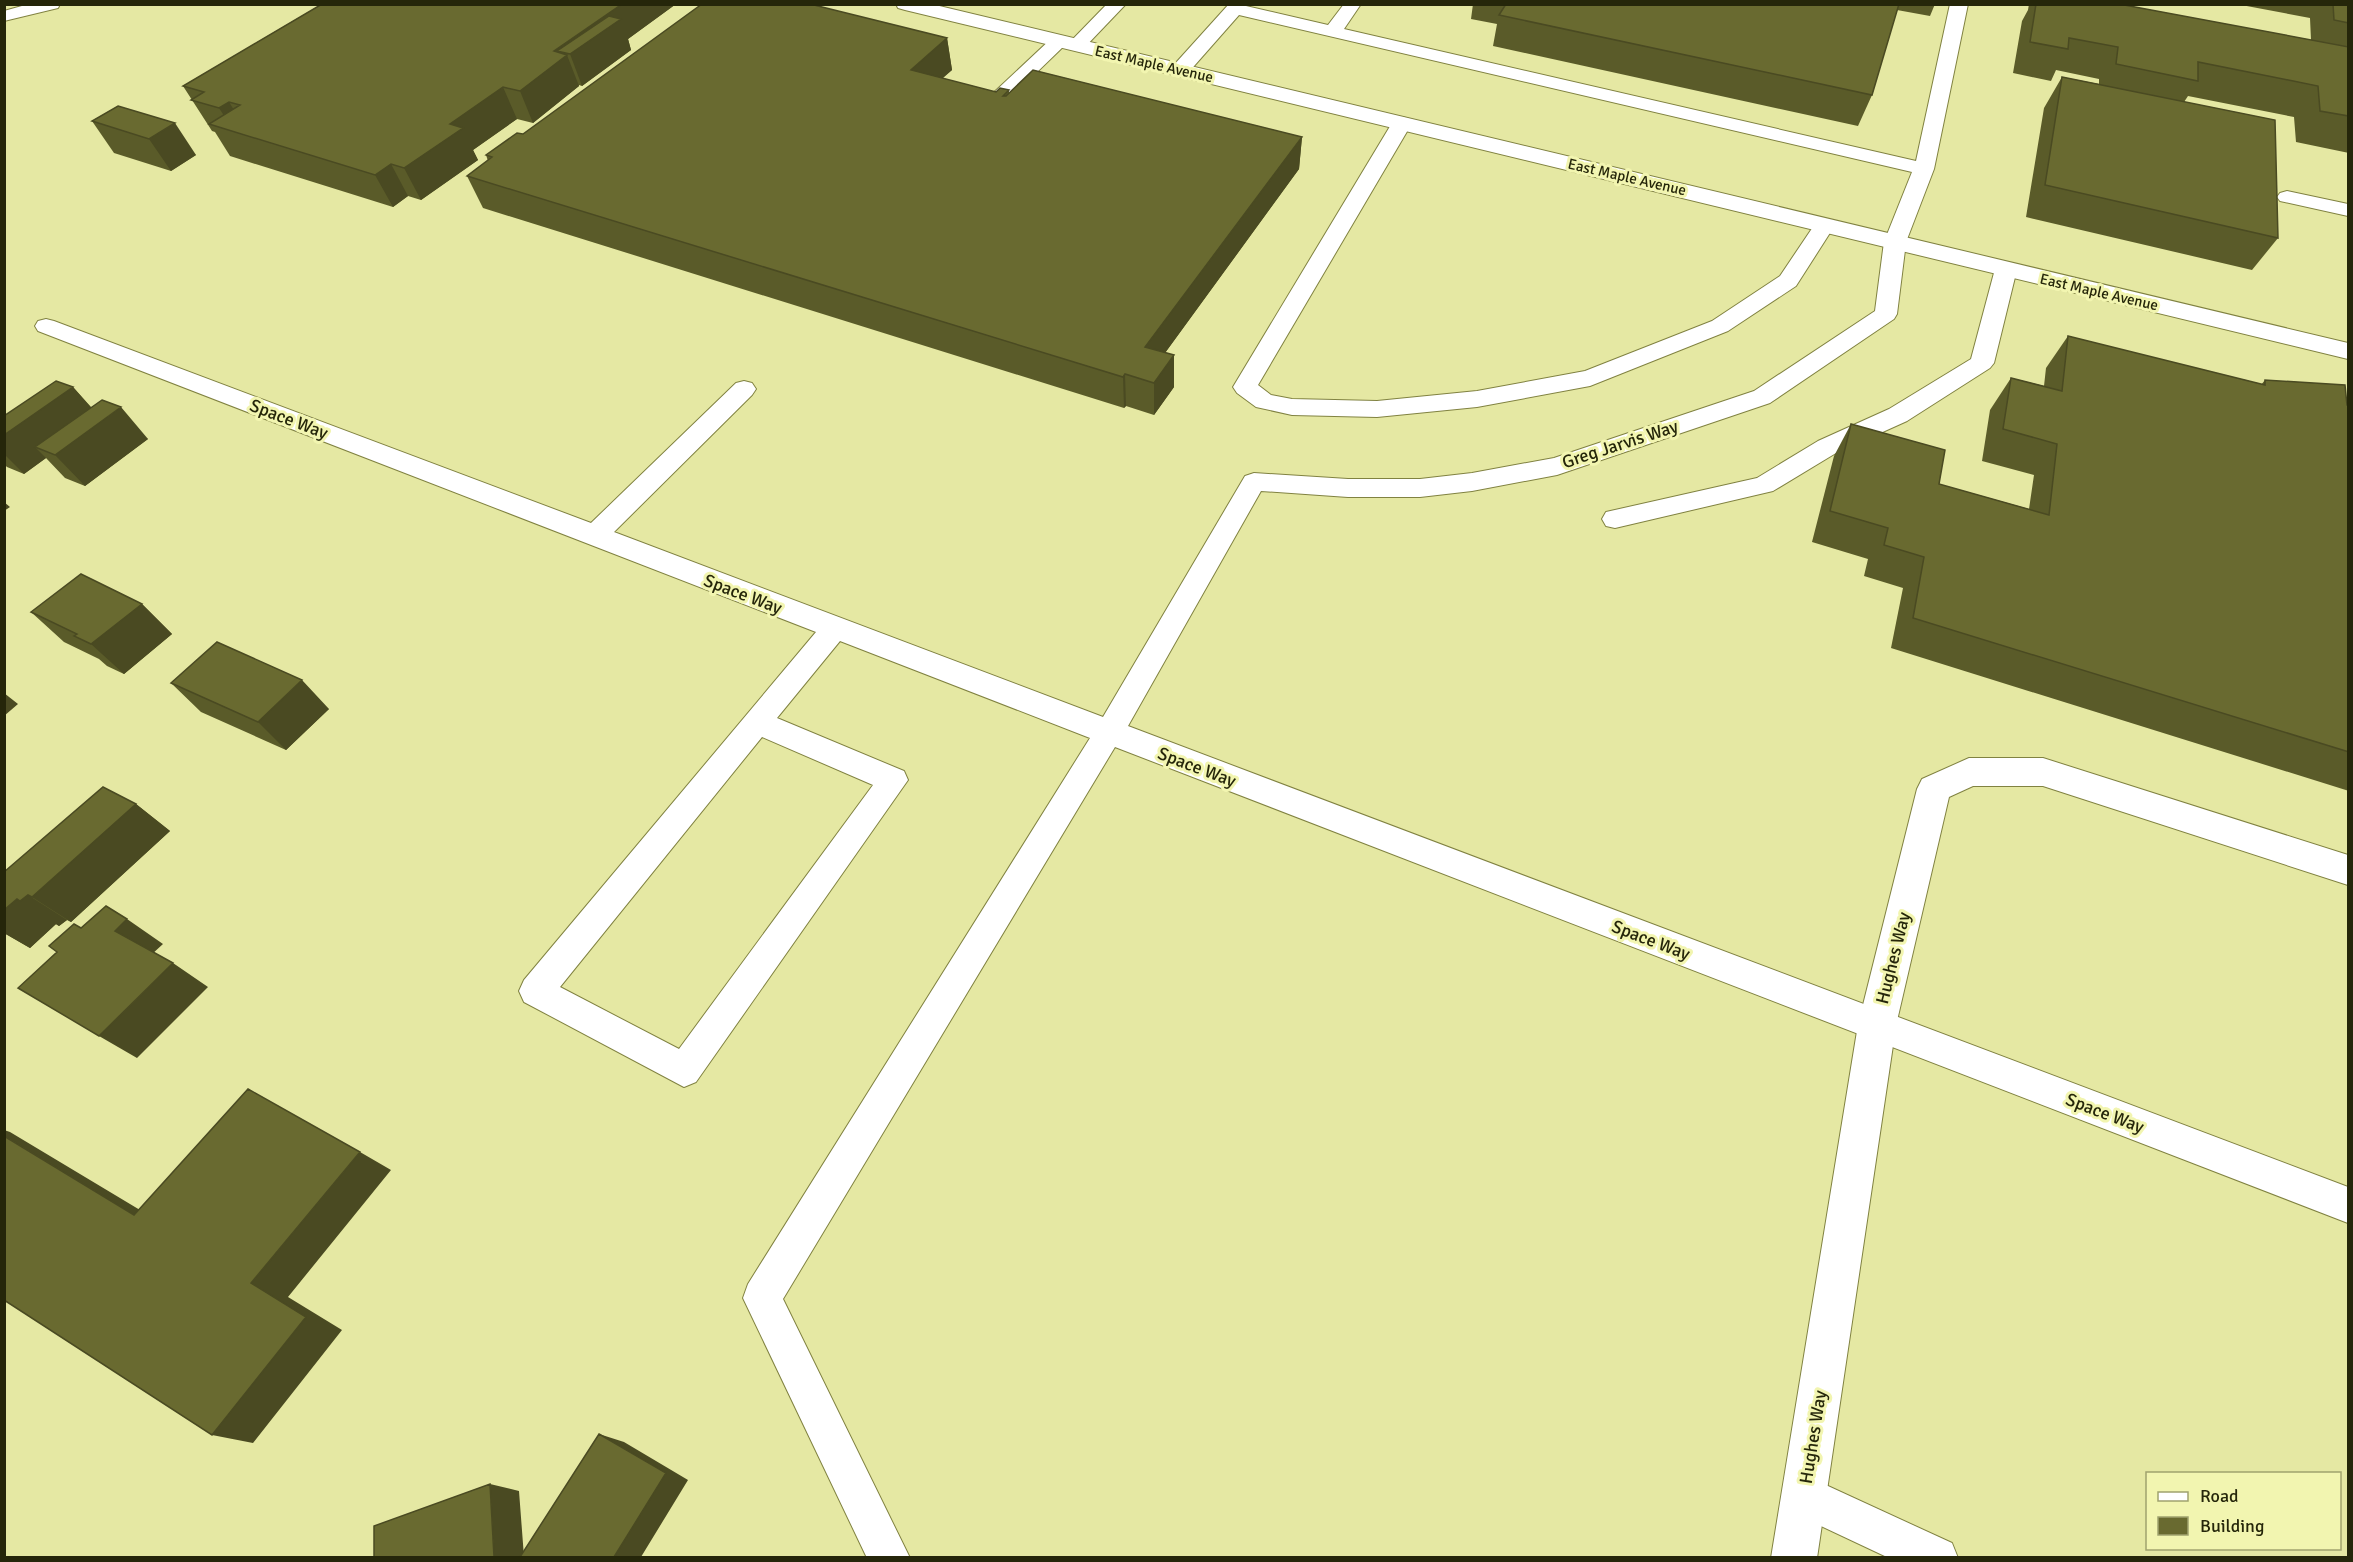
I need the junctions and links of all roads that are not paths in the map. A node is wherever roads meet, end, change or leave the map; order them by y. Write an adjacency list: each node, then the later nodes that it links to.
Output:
1 (52, 4): 7 (lane)
2 (1118, 4): 9 (lane)
3 (1353, 4): 8 (lane)
4 (1959, 4): 13 (lane, Greg Jarvis Way)
5 (921, 6): 9 (street, East Maple Avenue)
6 (1237, 7): 8 (lane); 10 (lane)
7 (4, 16)
8 (1332, 32): 13 (lane)
9 (1068, 43): 10 (street, East Maple Avenue); 11 (lane)
10 (1180, 70): 12 (street, East Maple Avenue)
11 (996, 101)
12 (1402, 123): 16 (street, East Maple Avenue); 16 (lane)
13 (1924, 169): 17 (lane, Greg Jarvis Way)
14 (2287, 197): 15 (lane)
15 (2349, 210)
16 (1824, 225): 17 (street, East Maple Avenue)
17 (1895, 242): 18 (street, East Maple Avenue); 26 (lane, Greg Jarvis Way)
18 (2006, 269): 20 (street, East Maple Avenue); 22 (lane)
19 (46, 326): 23 (lane, Space Way)
20 (2349, 351)
21 (744, 389): 23 (lane)
22 (1615, 519)
23 (594, 537): 24 (lane, Space Way)
24 (834, 629): 25 (lane); 26 (lane, Space Way)
25 (756, 722): 25 (lane)
26 (1108, 734): 28 (lane, Space Way); 31 (lane)
27 (2349, 870): 28 (street, Hughes Way)
28 (1877, 1025): 29 (lane, Space Way); 30 (street, Hughes Way)
29 (2349, 1206)
30 (1804, 1496): 32 (street, Hughes Way); 33 (lane)
31 (889, 1557)
32 (1794, 1557)
33 (1937, 1557)

